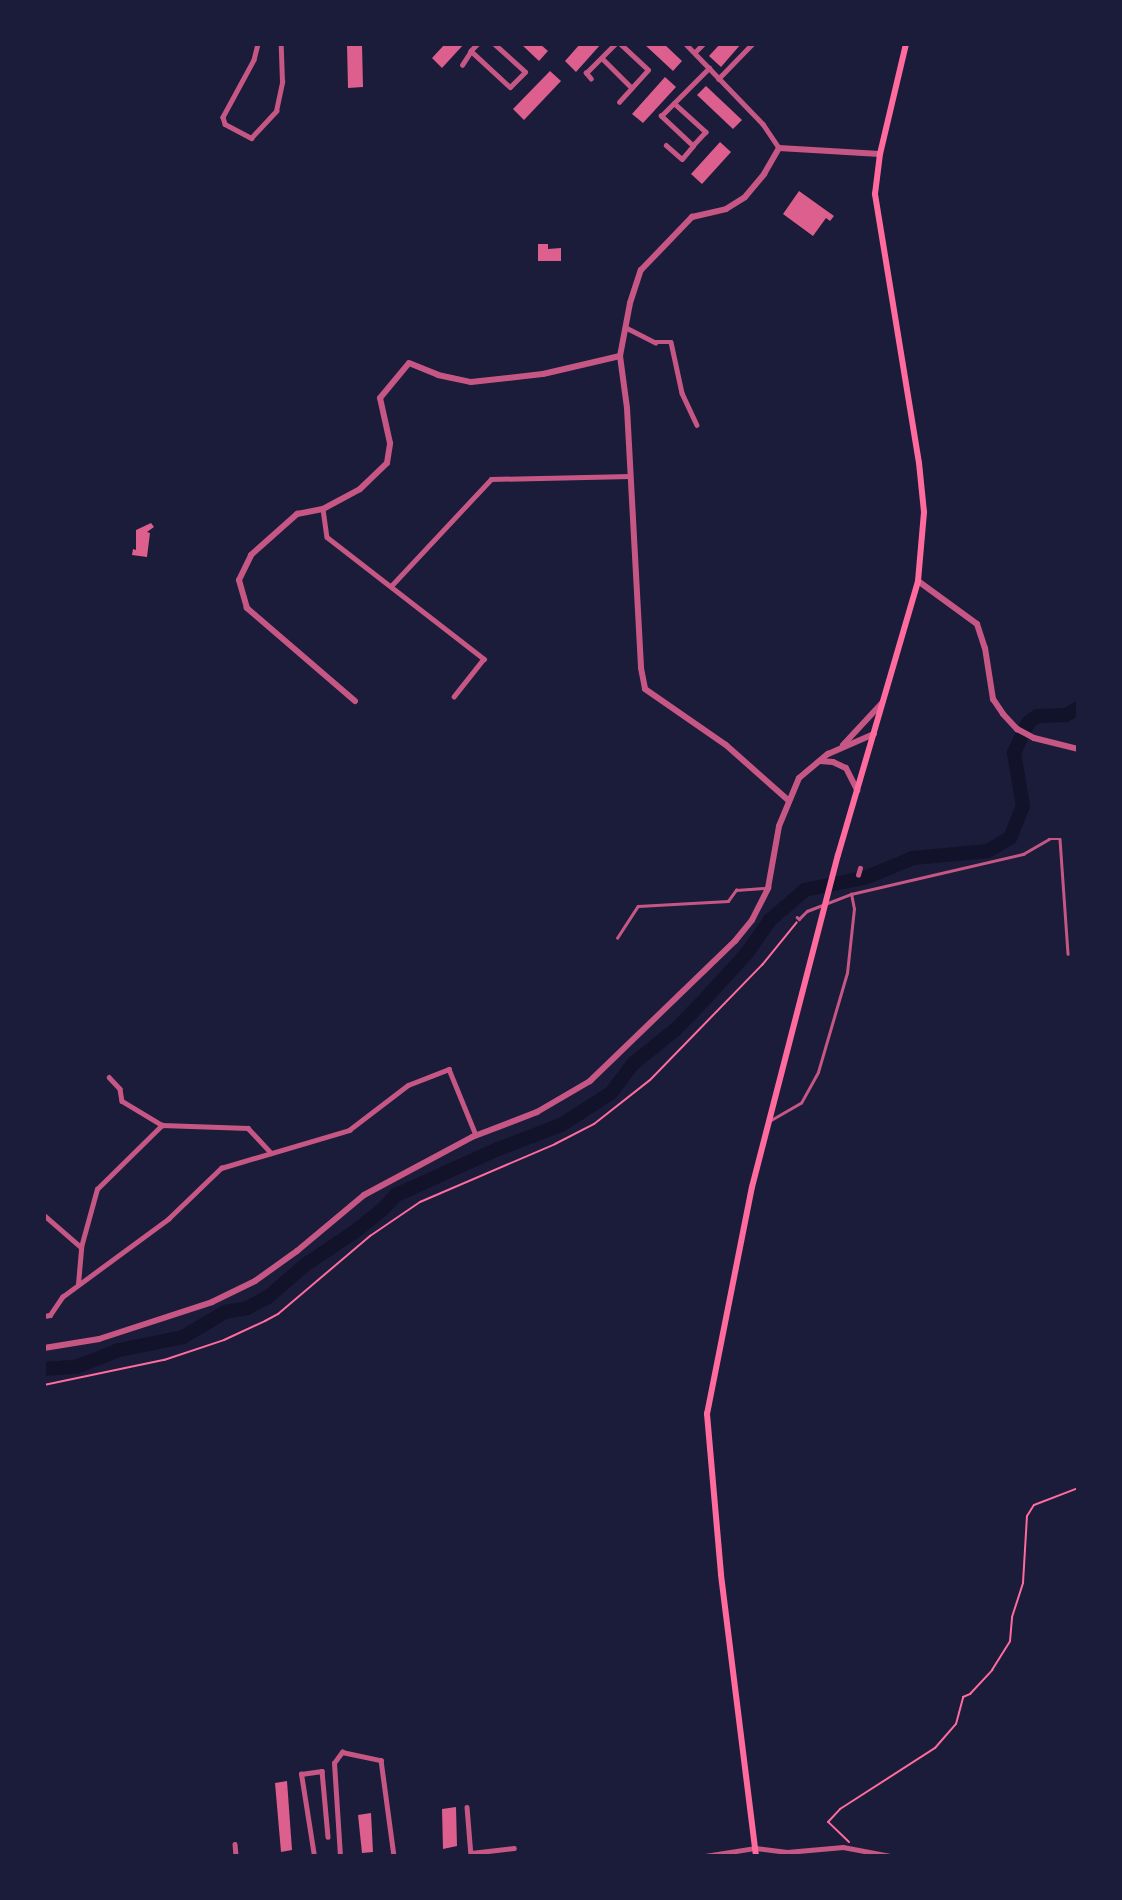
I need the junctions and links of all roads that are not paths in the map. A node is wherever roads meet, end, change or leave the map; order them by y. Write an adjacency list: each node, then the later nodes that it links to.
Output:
1 (258, 44): 2 (street)
2 (281, 44)
3 (478, 44): 10 (street)
4 (494, 44): 10 (street)
5 (617, 44): 12 (street); 17 (street)
6 (686, 44): 11 (street)
7 (703, 44): 11 (street)
8 (752, 44): 16 (street)
9 (906, 44): 23 (main road)
10 (471, 51): 13 (street)
11 (695, 52): 14 (street)
12 (601, 58): 15 (street); 17 (street)
13 (462, 65)
14 (709, 68): 16 (street); 19 (street)
15 (592, 79)
16 (718, 79): 22 (street)
17 (632, 88): 18 (street)
18 (619, 102)
19 (674, 103): 21 (street); 21 (street)
20 (666, 145): 21 (street)
21 (694, 146)
22 (779, 148): 23 (street); 24 (street)
23 (880, 154): 29 (main road)
24 (624, 326): 25 (street); 26 (street)
25 (620, 356): 27 (street); 28 (street)
26 (697, 425)
27 (630, 476): 30 (street); 39 (street)
28 (323, 509): 30 (street); 32 (street)
29 (918, 581): 33 (main road); 36 (street)
30 (391, 586): 31 (street)
31 (454, 697)
32 (355, 701)
33 (883, 703): 34 (main road); 35 (street)
34 (874, 734): 35 (street); 38 (main road)
35 (842, 747): 37 (street)
36 (1078, 748)
37 (818, 761): 38 (street); 39 (street)
38 (857, 790): 48 (main road)
39 (789, 802): 42 (street)
40 (860, 867): 41 (street)
41 (858, 875)
42 (768, 888): 45 (lane); 50 (street)
43 (851, 894): 44 (lane); 46 (lane); 48 (lane)
44 (798, 918)
45 (617, 938)
46 (1068, 954)
47 (109, 1077): 49 (street)
48 (769, 1121): 61 (main road)
49 (162, 1125): 51 (street); 53 (street)
50 (476, 1135): 51 (street); 56 (street)
51 (271, 1153): 54 (street)
52 (44, 1214): 53 (street)
53 (80, 1247): 54 (street)
54 (78, 1285): 55 (street)
55 (44, 1316)
56 (44, 1348)
57 (467, 1808): 62 (street)
58 (328, 1837): 64 (street)
59 (235, 1844): 63 (street)
60 (514, 1849): 62 (street)
61 (755, 1852): 67 (street); 68 (street)
62 (471, 1854)
63 (236, 1856)
64 (314, 1856)
65 (340, 1856): 66 (street)
66 (394, 1856)
67 (705, 1856)
68 (891, 1856)

